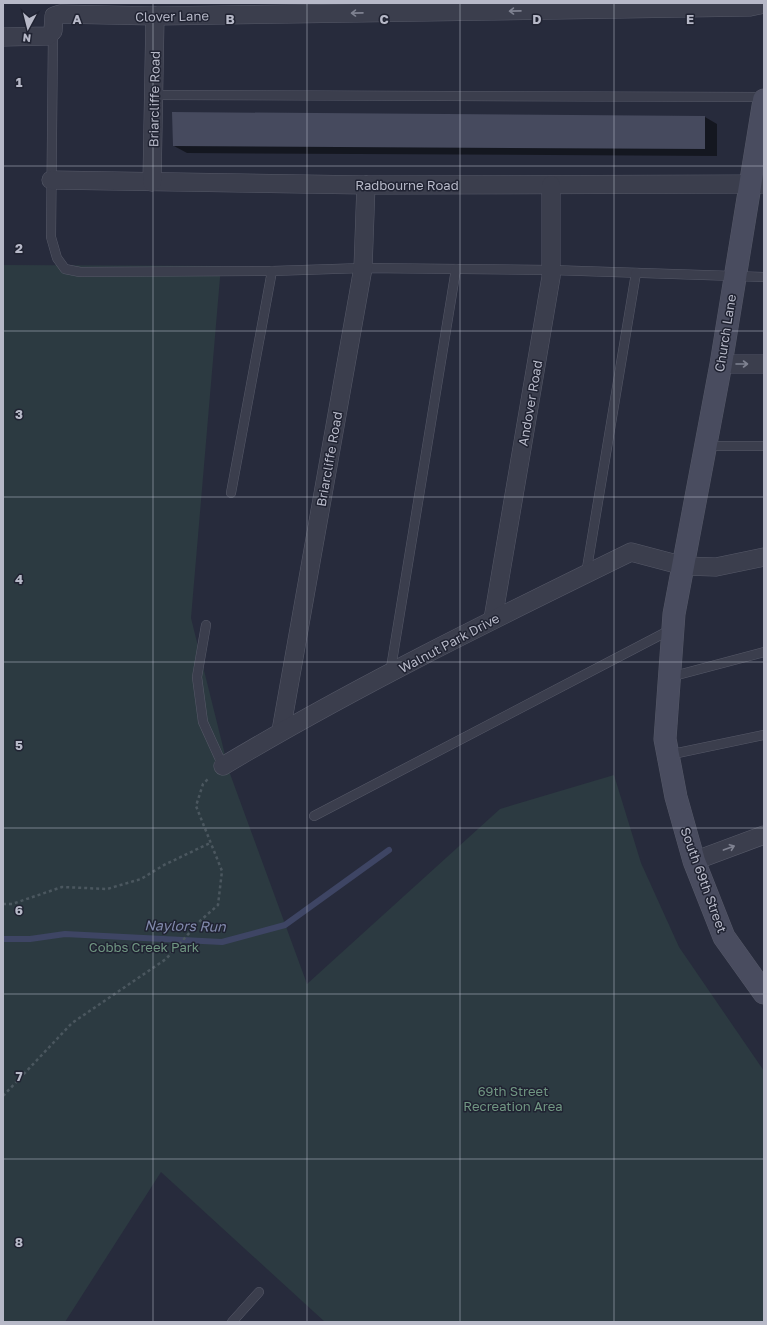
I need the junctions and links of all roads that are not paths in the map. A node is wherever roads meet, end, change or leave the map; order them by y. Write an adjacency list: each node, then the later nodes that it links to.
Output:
1 (764, 4): 3 (street, Clover Lane, one-way to 3)
2 (87, 9): 3 (street, Clover Lane); 4 (street, Clover Lane)
3 (155, 16): 6 (street, Briarcliffe Road)
4 (53, 31): 5 (street); 8 (lane)
5 (3, 37)
6 (154, 95): 7 (lane); 9 (street, Briarcliffe Road)
7 (764, 99): 10 (main road, Church Lane)
8 (51, 180): 9 (street, Radbourne Road); 16 (lane)
9 (152, 182): 11 (street, Radbourne Road)
10 (757, 184): 12 (street, Radbourne Road); 18 (main road, Church Lane)
11 (366, 185): 12 (street, Radbourne Road); 13 (street, Briarcliffe Road)
12 (551, 185): 15 (street, Andover Road)
13 (363, 268): 14 (lane); 16 (lane); 34 (street, Briarcliffe Road)
14 (456, 269): 15 (lane); 32 (lane)
15 (551, 270): 17 (lane); 28 (street, Andover Road)
16 (272, 271): 24 (lane)
17 (636, 273): 18 (lane); 27 (lane)
18 (735, 277): 19 (lane); 20 (main road, Church Lane)
19 (764, 277)
20 (721, 364): 21 (street, one-way to 21); 22 (main road, Church Lane)
21 (764, 364)
22 (706, 446): 23 (lane); 26 (main road, Church Lane)
23 (764, 446)
24 (231, 493)
25 (764, 557): 26 (street, Walnut Park Drive)
26 (684, 566): 27 (street, Walnut Park Drive); 30 (main road, South 69th Street)
27 (586, 574): 28 (street, Walnut Park Drive)
28 (493, 619): 32 (street, Walnut Park Drive)
29 (206, 625): 37 (lane)
30 (673, 629): 33 (main road, South 69th Street); 38 (lane)
31 (764, 652): 33 (lane)
32 (390, 674): 34 (street, Walnut Park Drive)
33 (670, 677): 36 (main road, South 69th Street)
34 (281, 731): 37 (street, Walnut Park Drive)
35 (764, 735): 36 (lane)
36 (668, 755): 40 (main road, South 69th Street)
37 (223, 766)
38 (314, 816)
39 (764, 836): 40 (street, one-way to 39)
40 (694, 861): 41 (main road, South 69th Street)
41 (764, 993)
42 (259, 1292): 43 (lane)
43 (232, 1322)

